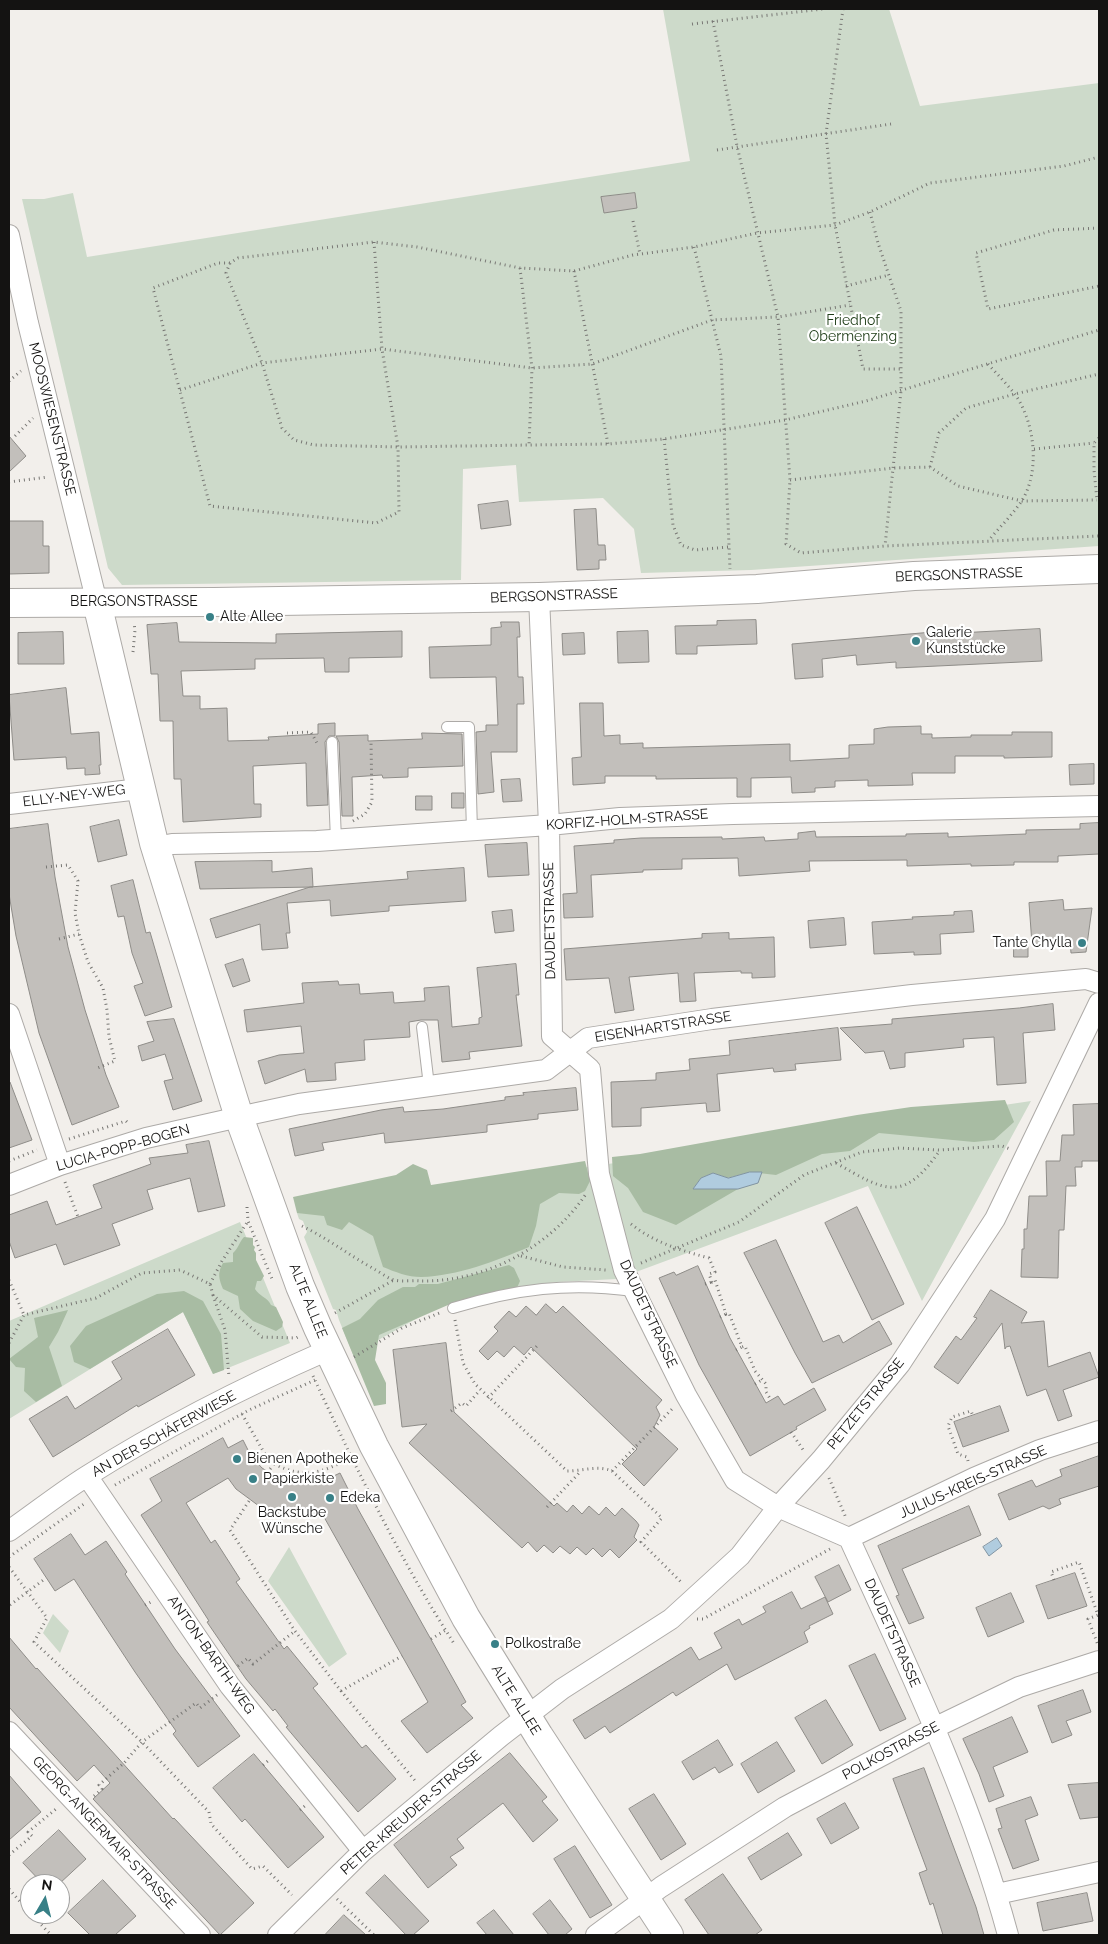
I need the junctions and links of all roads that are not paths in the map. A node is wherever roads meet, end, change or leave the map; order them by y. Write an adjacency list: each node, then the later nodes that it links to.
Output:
1 (9, 235): 5 (street, MOOSWIESENSTRASSE)
2 (1099, 569): 3 (street, BERGSONSTRASSE)
3 (539, 597): 5 (street, BERGSONSTRASSE); 11 (street, DAUDETSTRASSE)
4 (9, 602): 5 (street, BERGSONSTRASSE)
5 (97, 603): 8 (street, ALTE ALLEE)
6 (447, 727): 12 (lane)
7 (332, 742): 13 (lane)
8 (140, 789): 9 (street, ELLY-NEY-WEG); 14 (street, ALTE ALLEE)
9 (9, 804)
10 (1099, 806): 11 (street, KORFIZ-HOLM-STRASSE)
11 (549, 826): 12 (street, KORFIZ-HOLM-STRASSE); 19 (street, DAUDETSTRASSE)
12 (472, 831): 13 (street, KORFIZ-HOLM-STRASSE)
13 (343, 839): 14 (street, KORFIZ-HOLM-STRASSE)
14 (155, 847): 21 (street, ALTE ALLEE)
15 (1099, 983): 19 (street, EISENHARTSTRASSE)
16 (1097, 1011): 29 (street, PETZETSTRASSE)
17 (9, 1014): 22 (street)
18 (422, 1026): 20 (lane)
19 (569, 1052): 20 (street, EISENHARTSTRASSE); 24 (street, DAUDETSTRASSE)
20 (429, 1086): 21 (street, EISENHARTSTRASSE)
21 (239, 1117): 22 (street, LUCIA-POPP-BOGEN); 26 (street, ALTE ALLEE)
22 (63, 1173): 23 (street, LUCIA-POPP-BOGEN)
23 (9, 1185)
24 (635, 1291): 25 (lane); 29 (street, DAUDETSTRASSE)
25 (452, 1308)
26 (342, 1353): 28 (street, AN DER SCHÄFERWIESE); 33 (street, ALTE ALLEE)
27 (1099, 1431): 31 (street, JULIUS-KREIS-STRASSE)
28 (88, 1476): 30 (street, AN DER SCHÄFERWIESE); 36 (street, ANTON-BARTH-WEG)
29 (778, 1507): 31 (street, DAUDETSTRASSE); 33 (street, PETZETSTRASSE)
30 (9, 1531)
31 (849, 1538): 34 (street, DAUDETSTRASSE)
32 (1099, 1661): 34 (street, POLKOSTRASSE)
33 (526, 1716): 36 (street, PETER-KREUDER-STRASSE); 39 (street, ALTE ALLEE)
34 (934, 1728): 38 (street, DAUDETSTRASSE); 39 (street, POLKOSTRASSE)
35 (9, 1732): 40 (street, GEORG-ANGERMAIR-STRASSE)
36 (363, 1851): 41 (street, PETER-KREUDER-STRASSE)
37 (1099, 1872): 38 (street)
38 (996, 1894): 44 (street, DAUDETSTRASSE)
39 (646, 1900): 42 (street, POLKOSTRASSE); 43 (street, ALTE ALLEE)
40 (200, 1935)
41 (278, 1935)
42 (596, 1935)
43 (669, 1935)
44 (1008, 1935)

